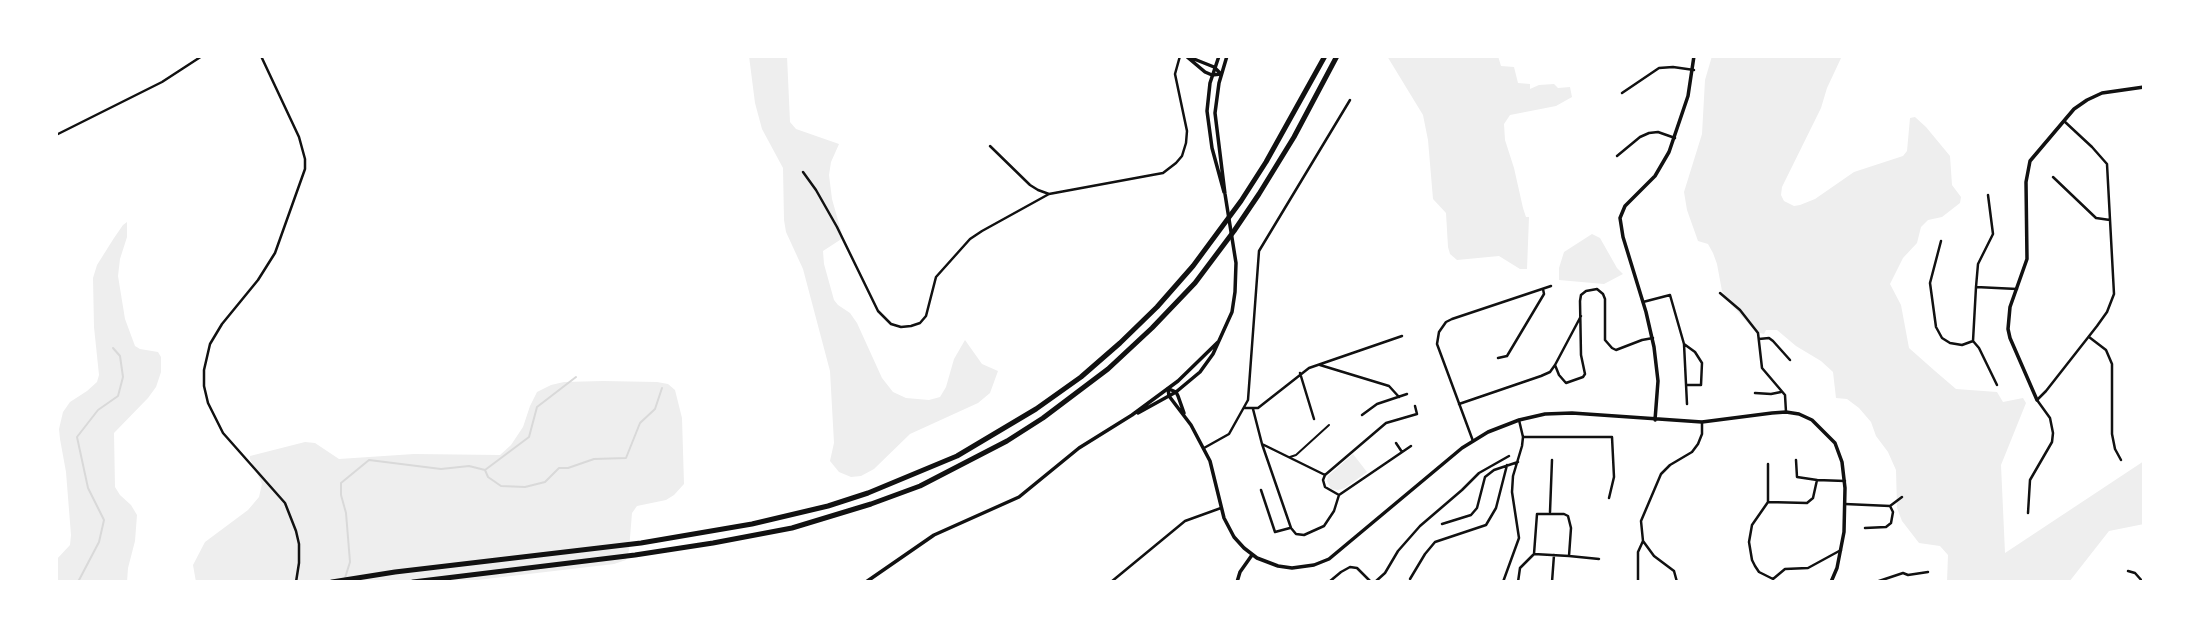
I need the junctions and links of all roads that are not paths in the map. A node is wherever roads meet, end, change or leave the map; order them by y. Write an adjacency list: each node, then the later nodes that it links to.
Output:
1 (202, 56): 17 (street)
2 (261, 56): 117 (street)
3 (1180, 56): 23 (street)
4 (1219, 56): 9 (street)
5 (1227, 56): 11 (street)
6 (1325, 56): 118 (highway)
7 (1337, 56): 119 (highway)
8 (1694, 56): 10 (street)
9 (1214, 67): 11 (street); 12 (street); 12 (street)
10 (1694, 70): 14 (street); 18 (street)
11 (1221, 74): 12 (street); 24 (street)
12 (1212, 75): 24 (street)
13 (2144, 87): 16 (street)
14 (1622, 93)
15 (1350, 100): 60 (street)
16 (2064, 121): 26 (street); 31 (street)
17 (56, 135)
18 (1675, 138): 20 (street); 33 (street)
19 (989, 146): 23 (street)
20 (1617, 156)
21 (803, 172): 23 (street)
22 (2053, 177): 26 (street)
23 (1049, 194)
24 (1225, 194): 40 (street)
25 (1988, 195): 29 (street)
26 (2110, 220): 36 (street)
27 (1941, 241): 39 (street)
28 (1551, 286): 30 (street)
29 (1976, 287): 31 (street); 39 (street)
30 (1543, 289): 42 (street); 57 (street)
31 (2017, 289): 56 (street)
32 (1720, 293): 38 (street)
33 (1643, 302): 37 (street); 41 (street)
34 (1581, 316): 37 (street); 45 (street); 45 (street)
35 (1402, 336): 44 (street)
36 (2089, 337): 56 (street); 84 (street)
37 (1653, 338): 68 (street)
38 (1759, 339): 43 (street); 51 (street)
39 (1973, 341): 48 (street)
40 (1218, 342): 49 (street); 50 (street)
41 (1684, 344): 47 (street); 47 (street)
42 (1498, 358)
43 (1790, 360)
44 (1319, 365): 46 (street); 55 (street)
45 (1555, 365): 57 (street)
46 (1300, 373): 61 (street); 66 (street)
47 (1687, 384): 58 (street)
48 (1997, 385)
49 (1168, 389): 50 (street); 54 (street); 63 (street)
50 (1176, 392): 54 (street); 64 (street)
51 (1781, 392): 52 (street); 62 (street)
52 (1755, 393)
53 (1407, 394): 55 (street)
54 (1169, 396): 63 (street); 64 (street)
55 (1399, 397): 65 (street)
56 (2037, 400): 102 (street)
57 (1458, 404): 74 (street)
58 (1687, 404)
59 (1415, 407): 72 (street)
60 (1244, 408): 61 (street); 78 (street)
61 (1253, 409): 76 (street)
62 (1786, 412): 70 (street); 91 (street)
63 (1132, 415): 120 (street)
64 (1184, 415): 78 (street)
65 (1362, 415)
66 (1314, 419)
67 (1518, 420): 68 (street); 73 (street); 74 (street)
68 (1656, 420): 70 (street)
69 (1375, 422): 72 (street)
70 (1702, 422): 106 (street)
71 (1329, 425): 81 (lane)
72 (1381, 428): 88 (street)
73 (1523, 437): 85 (street); 96 (street)
74 (1473, 441): 109 (street)
75 (1396, 443): 79 (street)
76 (1262, 444): 81 (street); 104 (street)
77 (1411, 446): 79 (street)
78 (1204, 448): 100 (street)
79 (1402, 452): 94 (street)
80 (1509, 456): 89 (street)
81 (1290, 457): 88 (street)
82 (1552, 460): 101 (street)
83 (1796, 460): 90 (street)
84 (2121, 460)
85 (1518, 462): 87 (street); 125 (street)
86 (1768, 464): 97 (street)
87 (1507, 465): 92 (street); 115 (street)
88 (1325, 475): 94 (street)
89 (1473, 479): 92 (street); 124 (street)
90 (1817, 480): 91 (street); 97 (street)
91 (1845, 481): 98 (street)
92 (1483, 484): 103 (street)
93 (1261, 490): 104 (street)
94 (1339, 495): 104 (street)
95 (1902, 497): 99 (street)
96 (1609, 498)
97 (1768, 502): 116 (street)
98 (1845, 504): 99 (street); 107 (street)
99 (1890, 506): 105 (street)
100 (1221, 508): 109 (street); 121 (street)
101 (1550, 513): 108 (street); 111 (street)
102 (2028, 513)
103 (1442, 524)
104 (1291, 528)
105 (1865, 528)
106 (1643, 541): 129 (street); 130 (street)
107 (1841, 550): 116 (street); 131 (street)
108 (1534, 554): 110 (street); 126 (street)
109 (1251, 555): 122 (street)
110 (1554, 555): 111 (street); 127 (street)
111 (1569, 556): 112 (street)
112 (1599, 559)
113 (2128, 571): 133 (street)
114 (1928, 572): 132 (street)
115 (1410, 579)
116 (1773, 581)
117 (296, 582)
118 (332, 582)
119 (413, 582)
120 (866, 582)
121 (1111, 582)
122 (1237, 582)
123 (1330, 582): 124 (street)
124 (1373, 582)
125 (1503, 582)
126 (1518, 582)
127 (1552, 582): 128 (street)
128 (1578, 582)
129 (1638, 582)
130 (1677, 582)
131 (1831, 582)
132 (1875, 582)
133 (2143, 582)

